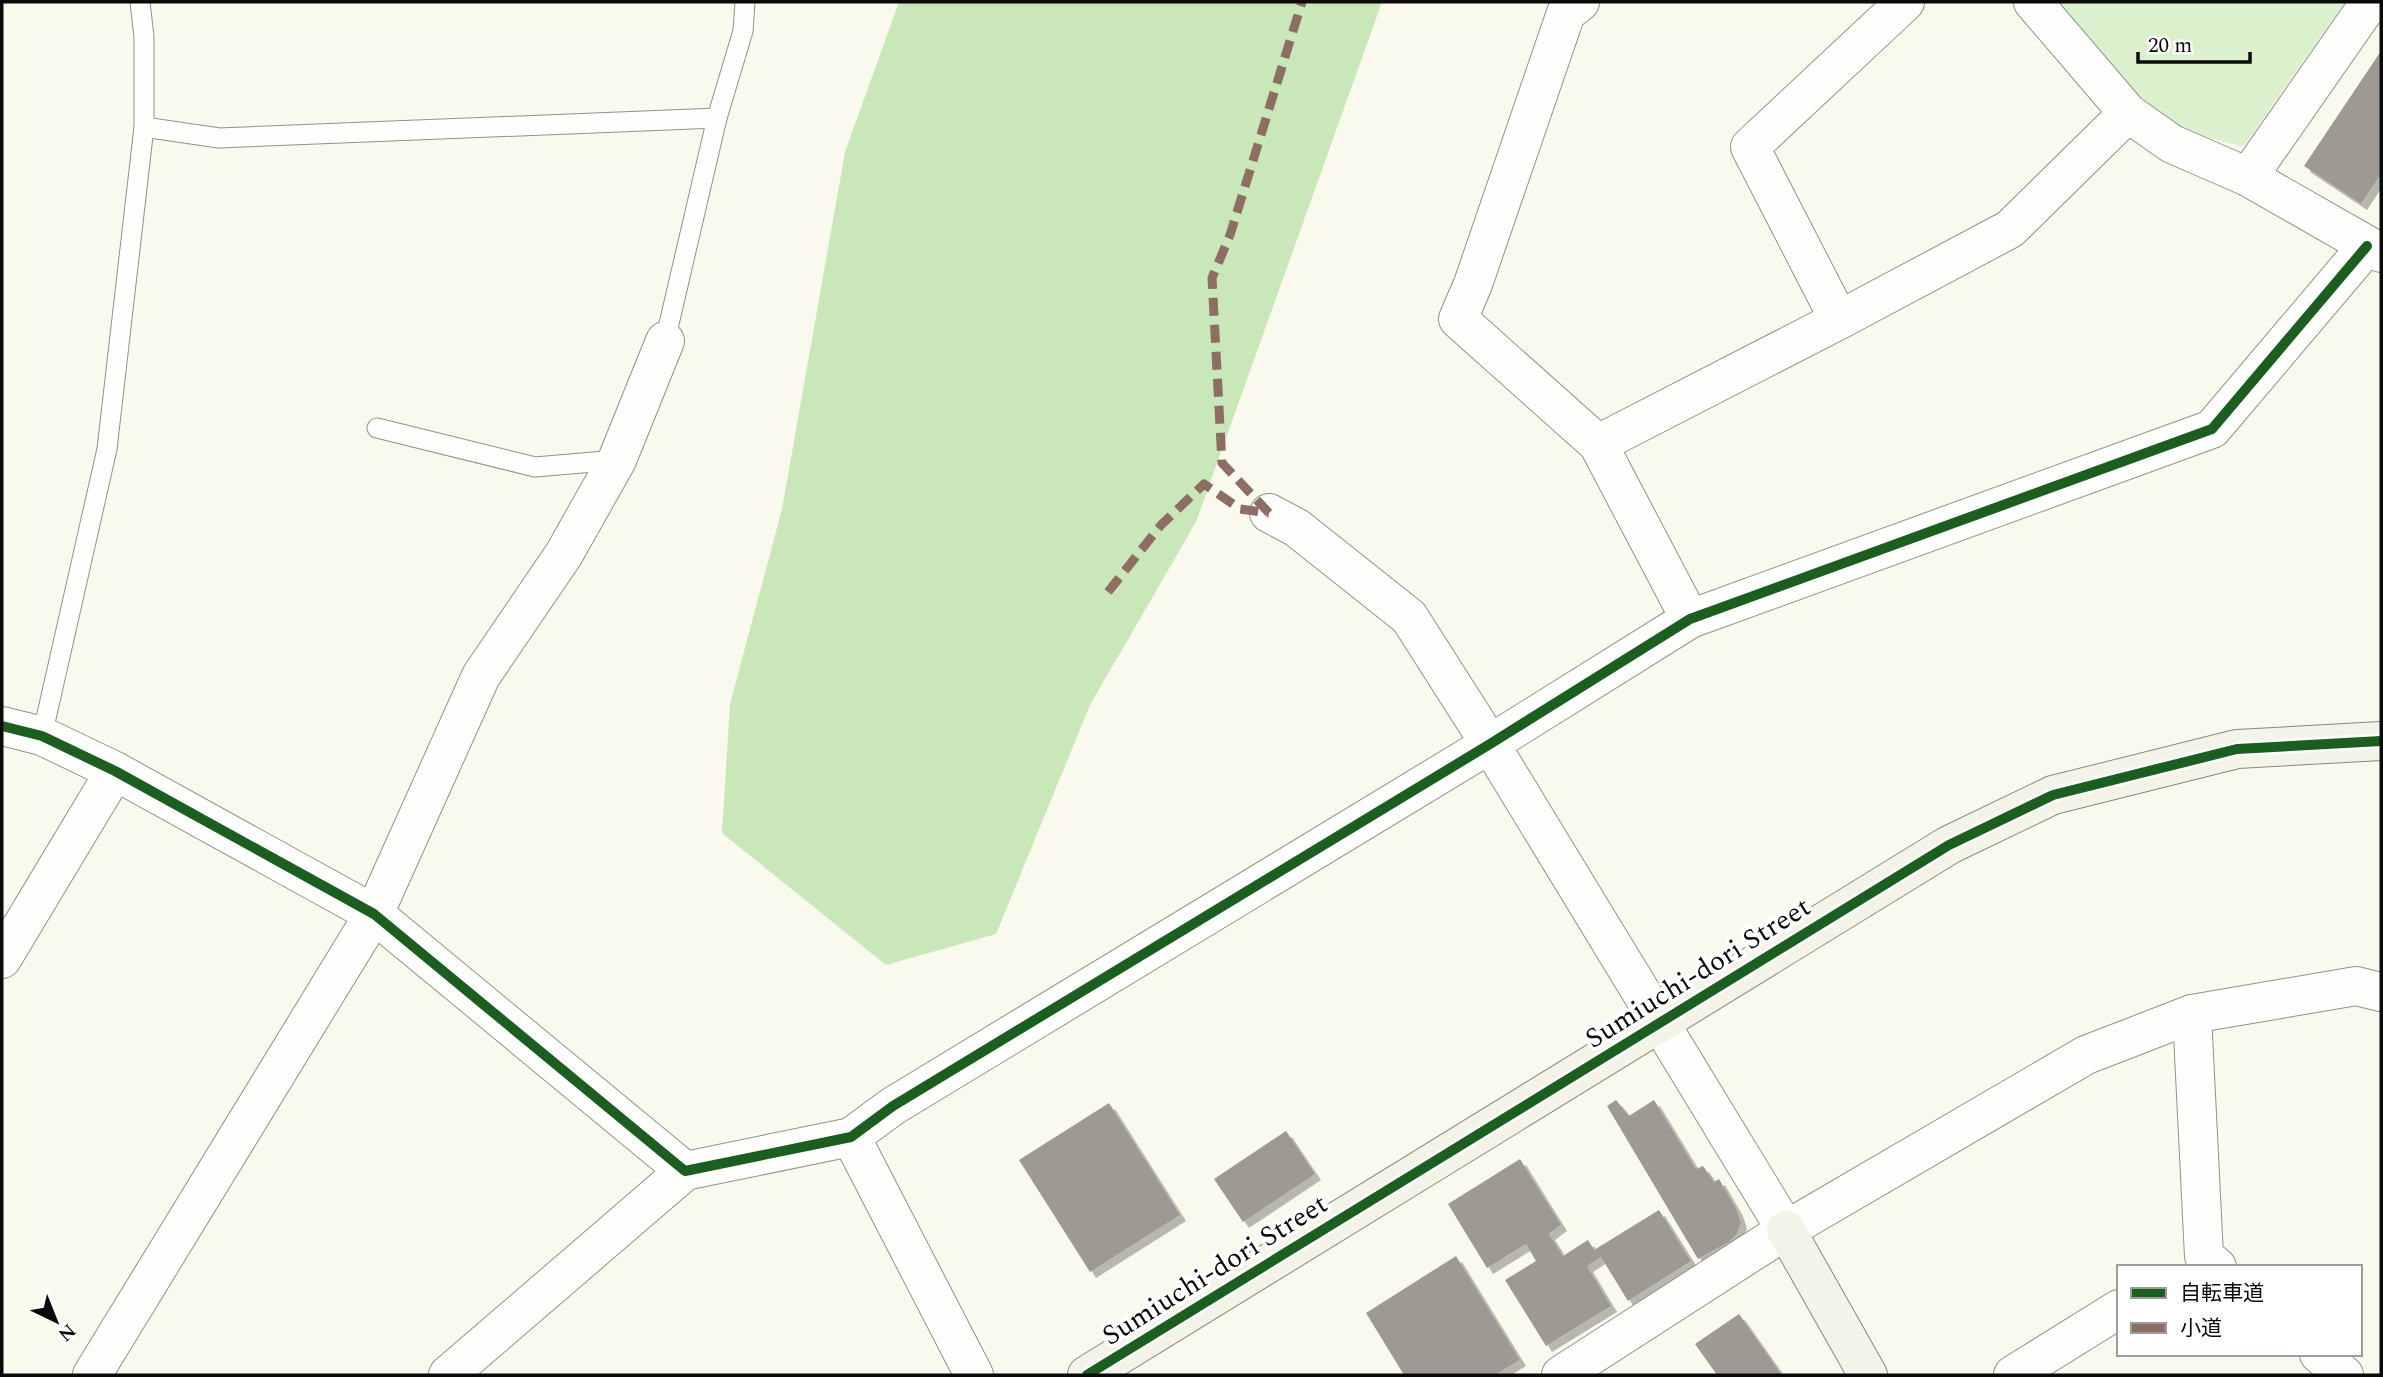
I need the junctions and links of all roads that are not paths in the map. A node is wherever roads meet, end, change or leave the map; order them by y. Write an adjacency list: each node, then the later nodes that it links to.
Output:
1 (140, 2): 9 (lane)
2 (745, 2): 8 (lane)
3 (1580, 2): 15 (street)
4 (1905, 2): 12 (street)
5 (2033, 2): 7 (street)
6 (2370, 2): 10 (street)
7 (2128, 113): 10 (street); 12 (street)
8 (717, 118): 9 (lane); 13 (lane)
9 (144, 127): 20 (lane)
10 (2248, 177): 11 (street)
11 (2374, 250): 18 (street)
12 (1839, 320): 15 (street)
13 (665, 341): 16 (street)
14 (377, 428): 16 (lane)
15 (1598, 444): 18 (street)
16 (617, 460): 24 (street)
17 (1269, 513): 22 (street)
18 (1690, 619): 22 (street)
19 (2, 726): 20 (street)
20 (42, 736): 23 (street)
21 (2381, 741): 28 (street, Sumiuchi-dori Street)
22 (1490, 744): 28 (street); 29 (street)
23 (115, 771): 24 (street); 25 (street)
24 (374, 914): 30 (street); 35 (street)
25 (2, 959)
26 (2381, 992): 27 (street)
27 (2192, 1014): 31 (street); 32 (street)
28 (1660, 1023): 31 (street); 38 (street, Sumiuchi-dori Street)
29 (851, 1137): 30 (street); 37 (street)
30 (685, 1171): 36 (street)
31 (1786, 1230): 39 (street); 40 (street)
32 (2203, 1263)
33 (2117, 1310): 41 (street)
34 (2321, 1356): 42 (street)
35 (92, 1375)
36 (448, 1375)
37 (974, 1375)
38 (1087, 1375)
39 (1561, 1375)
40 (1868, 1375)
41 (2014, 1375)
42 (2344, 1375)

